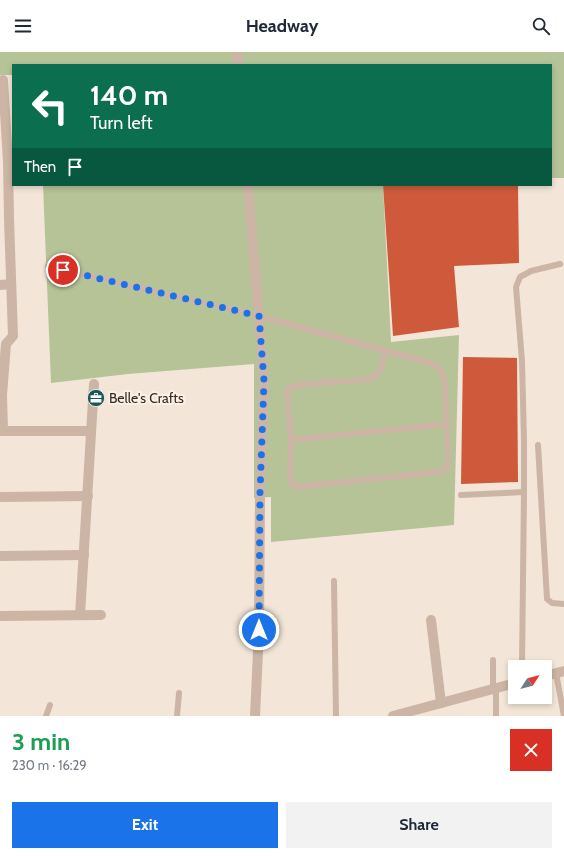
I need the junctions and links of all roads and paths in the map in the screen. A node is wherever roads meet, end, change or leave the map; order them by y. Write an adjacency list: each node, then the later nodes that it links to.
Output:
1 (237, 52): 2 (street)
2 (238, 64)
3 (3, 80): 4 (street)
4 (2, 100): 5 (street)
5 (4, 162): 7 (street)
6 (248, 186): 12 (street)
7 (4, 219): 10 (street)
8 (560, 264): 21 (lane)
9 (48, 266): 12 (lane)
10 (11, 284): 11 (street); 13 (street)
11 (0, 285)
12 (259, 316): 14 (lane); 44 (street)
13 (3, 344): 17 (street)
14 (385, 350): 16 (lane); 19 (lane)
15 (94, 384): 18 (street)
16 (447, 424): 19 (lane); 19 (lane)
17 (1, 431): 18 (street)
18 (91, 431): 24 (street)
19 (290, 440)
20 (538, 445): 28 (lane)
21 (524, 492): 22 (lane); 34 (lane)
22 (461, 494)
23 (0, 496): 24 (street)
24 (88, 496): 25 (street)
25 (84, 555): 26 (street); 29 (street)
26 (0, 556)
27 (334, 581): 45 (lane)
28 (564, 604)
29 (80, 615): 30 (street); 31 (street)
30 (101, 615)
31 (0, 616)
32 (431, 620): 39 (street)
33 (493, 660): 37 (lane)
34 (522, 660)
35 (560, 672): 48 (lane)
36 (508, 685): 37 (street)
37 (494, 688): 39 (street); 47 (lane)
38 (179, 693): 43 (lane)
39 (441, 703): 41 (street)
40 (50, 705): 42 (lane)
41 (409, 714): 46 (street)
42 (46, 716)
43 (177, 716)
44 (255, 716)
45 (336, 716)
46 (393, 716)
47 (496, 716)
48 (564, 716)

